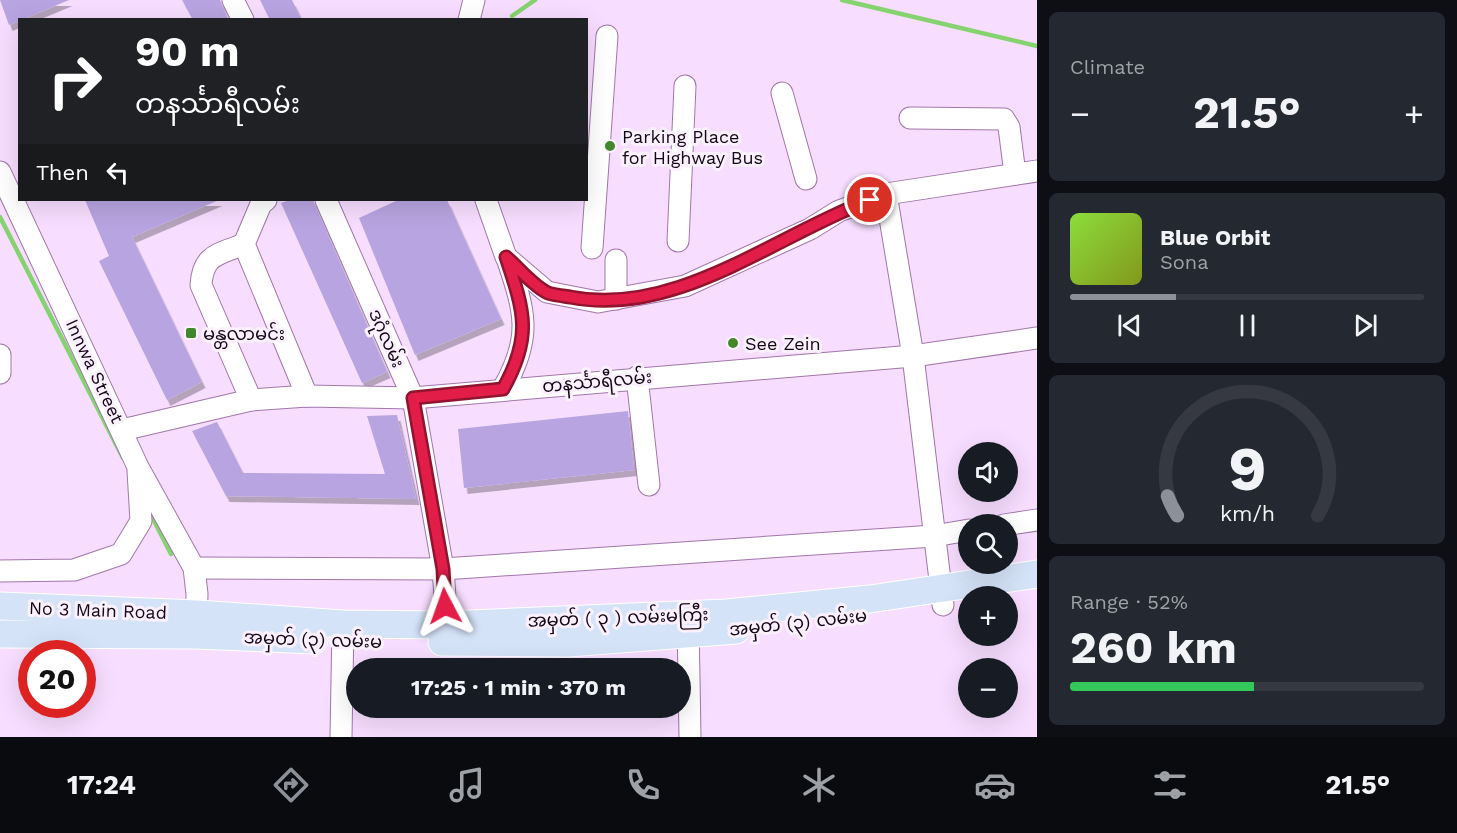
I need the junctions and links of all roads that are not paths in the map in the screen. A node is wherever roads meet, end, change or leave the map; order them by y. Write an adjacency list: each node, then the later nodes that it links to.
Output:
1 (233, 0): 3 (street)
2 (474, 0): 4 (street)
3 (242, 18)
4 (470, 18)
5 (607, 36): 21 (street)
6 (685, 86): 19 (street)
7 (782, 93): 12 (street)
8 (910, 118): 10 (street)
9 (1037, 171): 10 (street)
10 (1015, 174): 13 (street)
11 (8, 175): 14 (street, Innwa Street)
12 (806, 179)
13 (886, 194): 24 (street); 27 (street)
14 (18, 197)
15 (20, 201): 34 (street, Innwa Street)
16 (265, 201): 20 (street)
17 (326, 201): 32 (street, ဒဂုံလမ်း)
18 (486, 201): 22 (street)
19 (678, 241)
20 (244, 244): 31 (street); 33 (street)
21 (592, 248)
22 (506, 257): 24 (street); 30 (street)
23 (616, 260): 24 (street)
24 (616, 299)
25 (1037, 338): 27 (street, တနင်္သာရီလမ်း)
26 (0, 355): 28 (street)
27 (913, 356): 29 (street, တနင်္သာရီလမ်း); 40 (street)
28 (0, 373)
29 (637, 377): 30 (street, တနင်္သာရီလမ်း); 36 (street)
30 (503, 389): 32 (street, တနင်္သာရီလမ်း)
31 (307, 396): 32 (street, တနင်္သာရီလမ်း); 33 (street, တနင်္သာရီလမ်း)
32 (413, 398): 42 (street, ဒဂုံလမ်း)
33 (251, 400): 34 (street, တနင်္သာရီလမ်း)
34 (122, 430): 35 (street, Innwa Street)
35 (138, 467): 41 (street, Innwa Street); 43 (street)
36 (649, 485)
37 (1037, 520): 38 (street)
38 (1018, 523)
39 (958, 532): 40 (street)
40 (934, 536): 42 (street); 47 (street)
41 (194, 568): 42 (street); 49 (street)
42 (443, 569): 50 (street, ဒဂုံလမ်း)
43 (0, 571)
44 (1037, 574): 47 (main road, အမှတ် ( ၃ ) လမ်းမကြီး)
45 (1037, 592): 46 (main road)
46 (1018, 595)
47 (951, 598): 51 (main road, အမှတ် ( ၃ ) လမ်းမကြီး)
48 (0, 606): 49 (main road, No 3 Main Road)
49 (196, 624): 52 (main road, အမှတ် ( ၃ ) လမ်းမကြီး); 53 (main road)
50 (447, 624): 51 (main road, အမှတ် ( ၃ ) လမ်းမကြီး); 52 (main road, အမှတ် ( ၃ ) လမ်းမကြီး)
51 (688, 624): 52 (main road, အမှတ် (၃) လမ်းမ); 55 (street)
52 (342, 632): 54 (street)
53 (0, 634)
54 (341, 737)
55 (690, 737)

